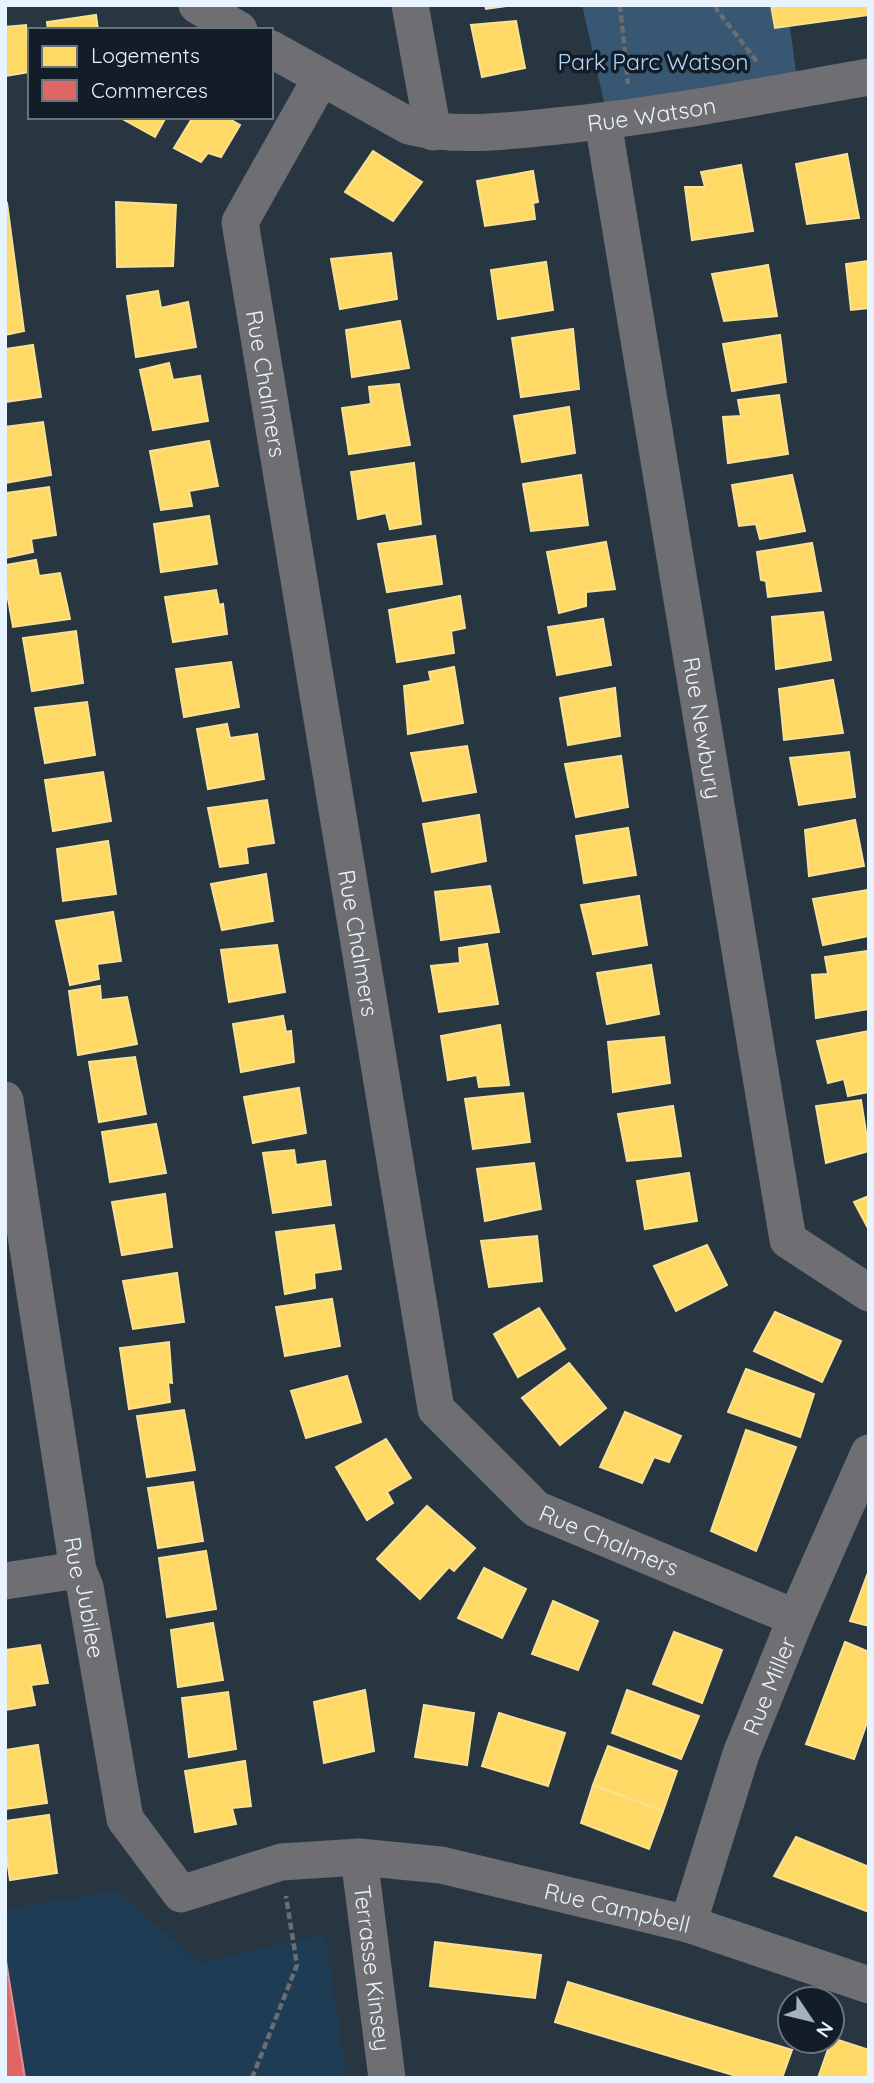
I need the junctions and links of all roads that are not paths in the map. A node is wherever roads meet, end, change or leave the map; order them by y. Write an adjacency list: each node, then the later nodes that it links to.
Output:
1 (197, 5): 3 (street)
2 (410, 5): 8 (street)
3 (236, 28)
4 (273, 50): 6 (street, Rue Watson)
5 (869, 77): 7 (street, Rue Watson)
6 (321, 78): 8 (street, Rue Watson); 14 (street, Rue Chalmers)
7 (603, 122): 8 (street, Rue Watson); 10 (street, Rue Newbury)
8 (433, 132)
9 (5, 1100): 12 (street, Rue Jubilee)
10 (869, 1293)
11 (869, 1453): 14 (street, Rue Miller)
12 (78, 1570): 13 (street); 15 (street, Rue Jubilee)
13 (5, 1581)
14 (796, 1618): 16 (street, Rue Miller)
15 (359, 1857): 16 (street, Rue Campbell); 18 (street, Terrasse Kinsey)
16 (688, 1924): 17 (street, Rue Campbell)
17 (869, 1985)
18 (387, 2078)

